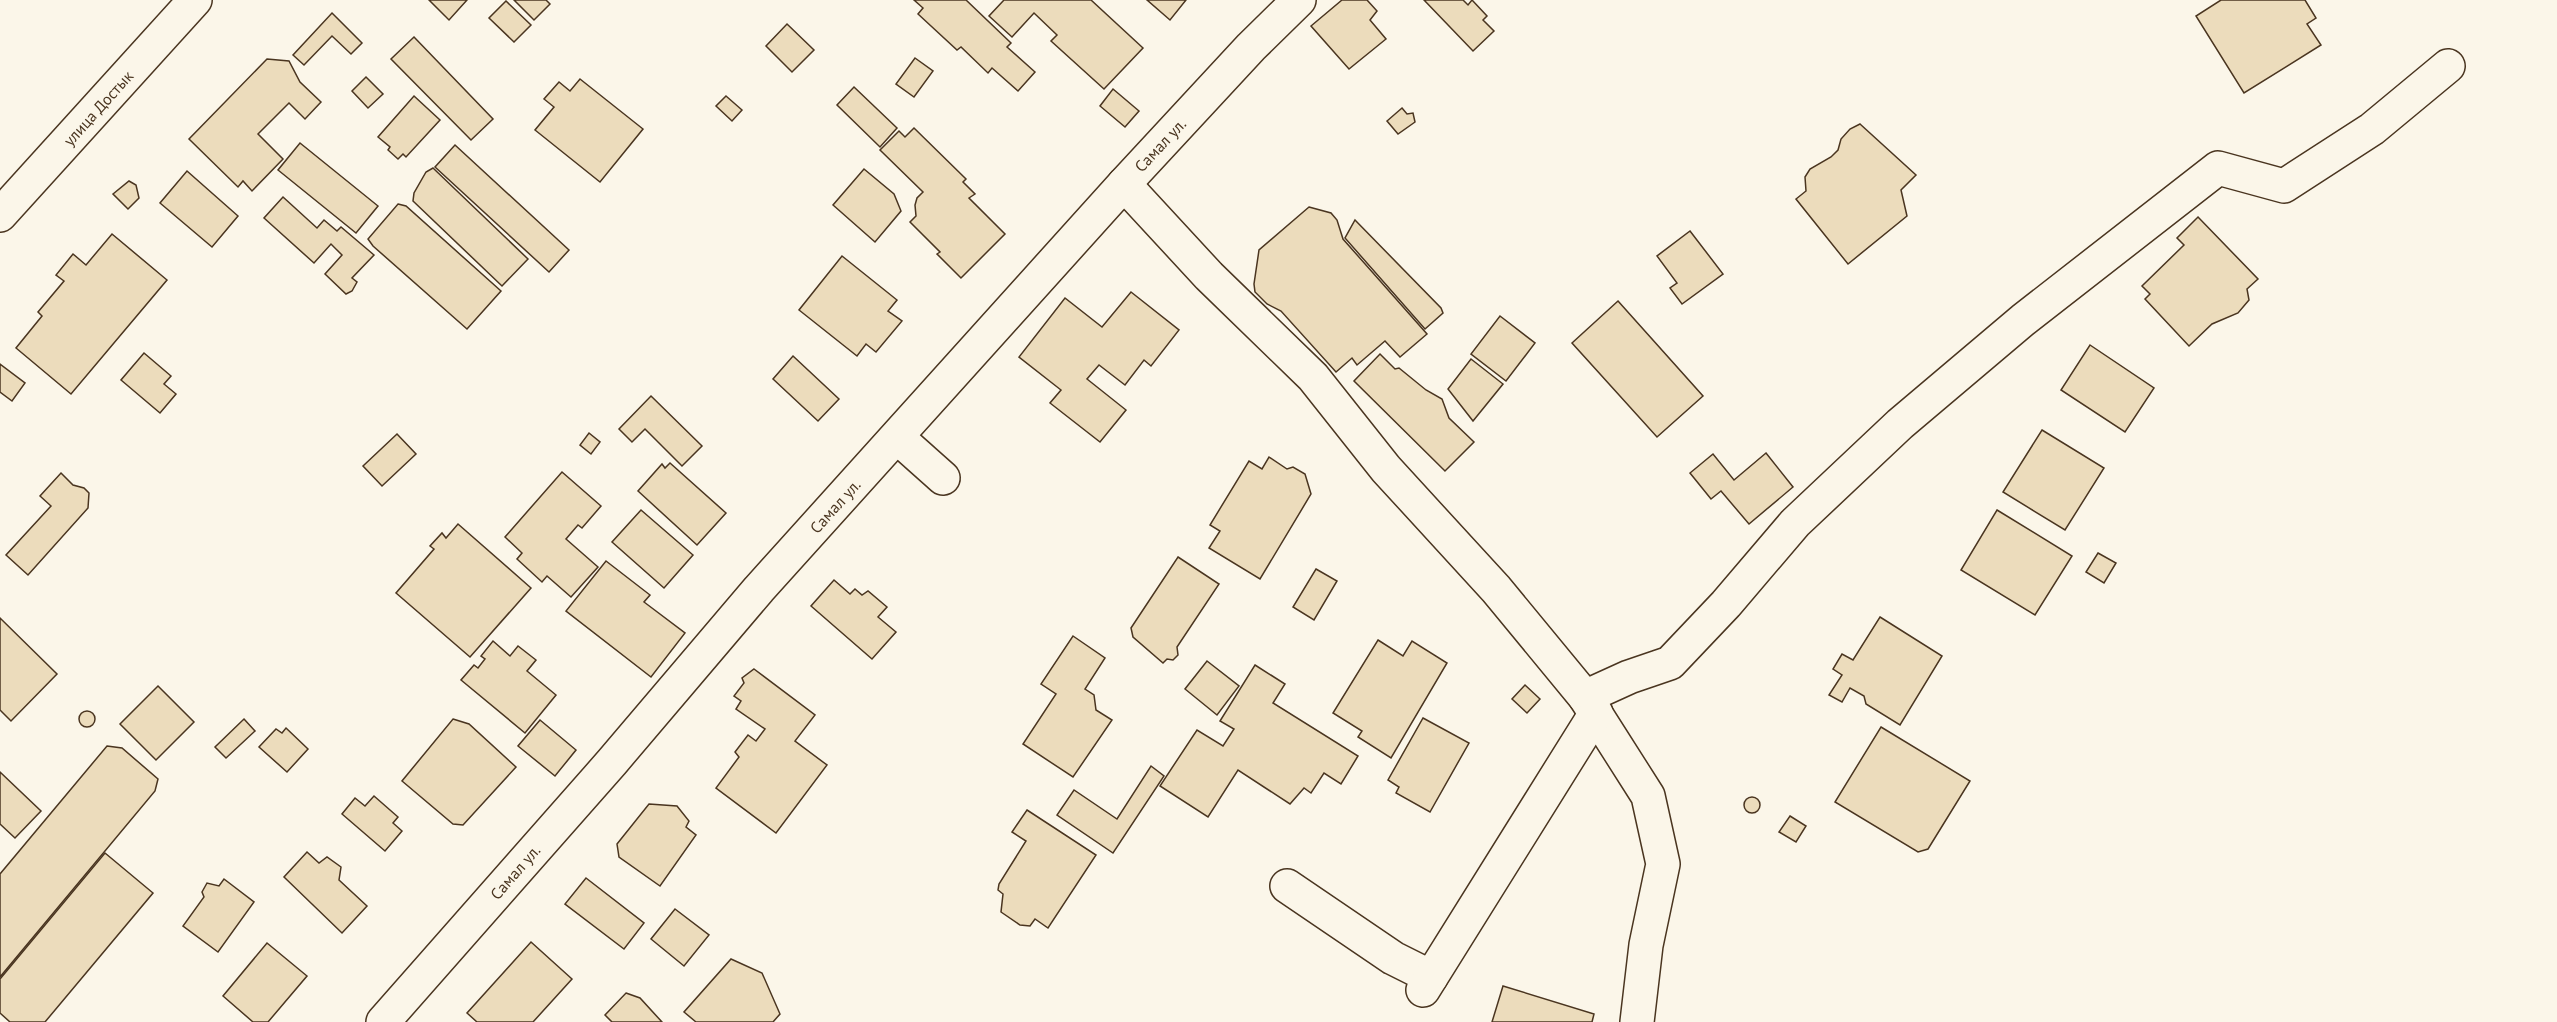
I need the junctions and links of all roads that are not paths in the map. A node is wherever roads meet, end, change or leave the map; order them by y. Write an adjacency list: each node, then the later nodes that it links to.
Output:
1 (195, 0): 5 (street, улица Достык)
2 (1299, 0): 4 (street, Самал ул.)
3 (2448, 66): 8 (street)
4 (1124, 184): 6 (street, Самал ул.); 8 (street)
5 (0, 215)
6 (897, 437): 7 (street); 10 (street, Самал ул.)
7 (943, 478)
8 (1590, 705): 9 (street); 11 (street)
9 (1287, 886)
10 (383, 1022)
11 (1637, 1022)

